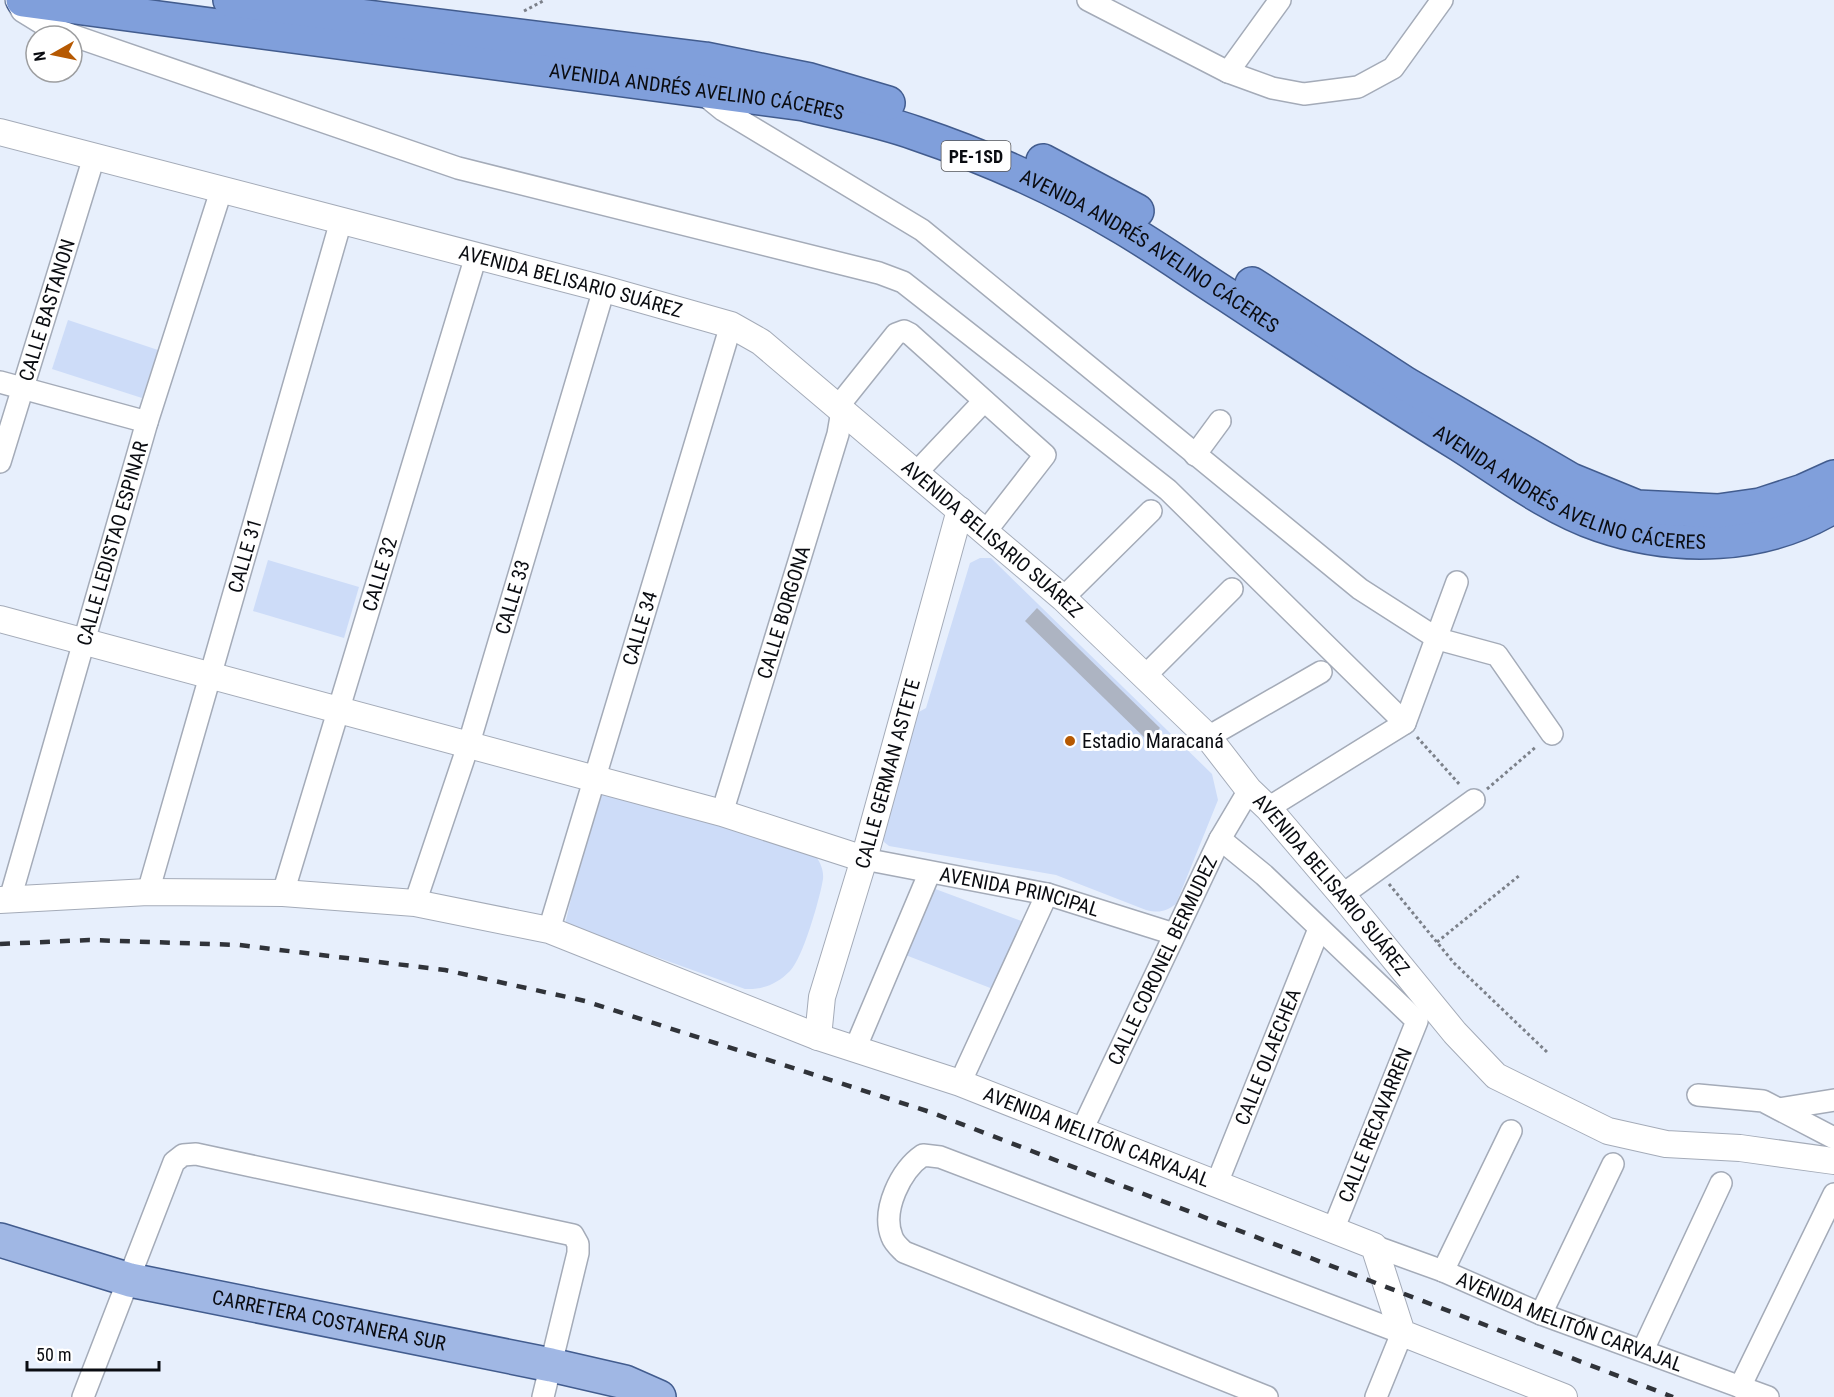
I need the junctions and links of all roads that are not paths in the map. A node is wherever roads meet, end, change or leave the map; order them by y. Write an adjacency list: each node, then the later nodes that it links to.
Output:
1 (16, 0): 40 (street)
2 (23, 0): 8 (highway, AVENIDA ANDRÉS AVELINO CÁCERES / PE-1SD)
3 (230, 0): 25 (highway, AVENIDA ANDRÉS AVELINO CÁCERES / PE-1SD)
4 (1280, 0): 7 (street)
5 (1442, 0): 7 (street)
6 (1102, 3): 7 (street)
7 (1228, 72)
8 (704, 90): 22 (street); 26 (highway, AVENIDA ANDRÉS AVELINO CÁCERES / PE-1SD)
9 (0, 132): 10 (street, AVENIDA BELISARIO SUÁREZ)
10 (94, 157): 11 (street, AVENIDA BELISARIO SUÁREZ); 17 (street, CALLE BASTANON)
11 (221, 190): 12 (street, AVENIDA BELISARIO SUÁREZ); 21 (street, CALLE LEDISTAO ESPINAR)
12 (341, 221): 13 (street, AVENIDA BELISARIO SUÁREZ); 37 (street, CALLE 31)
13 (476, 256): 14 (street, AVENIDA BELISARIO SUÁREZ); 39 (street, CALLE 32)
14 (604, 289): 15 (street, AVENIDA BELISARIO SUÁREZ); 43 (street, CALLE 33)
15 (731, 325): 19 (street, AVENIDA BELISARIO SUÁREZ); 44 (street, CALLE 34)
16 (0, 382): 17 (street)
17 (24, 388): 21 (street); 23 (street, CALLE BASTANON)
18 (984, 401): 19 (street, CALLE BORGONA); 24 (street); 29 (street)
19 (842, 412): 24 (street, AVENIDA BELISARIO SUÁREZ); 48 (street, CALLE BORGONA)
20 (1220, 421): 22 (street)
21 (147, 423): 35 (street, CALLE LEDISTAO ESPINAR)
22 (1194, 455): 34 (street)
23 (0, 462)
24 (916, 473): 27 (street, AVENIDA BELISARIO SUÁREZ)
25 (1834, 477)
26 (1834, 506)
27 (960, 510): 29 (street, AVENIDA BELISARIO SUÁREZ); 50 (street, CALLE GERMAN ASTETE)
28 (1151, 511): 32 (street)
29 (986, 531): 32 (street, AVENIDA BELISARIO SUÁREZ)
30 (1457, 582): 34 (street)
31 (1232, 589): 38 (street)
32 (1062, 598): 38 (street, AVENIDA BELISARIO SUÁREZ)
33 (0, 619): 35 (street)
34 (1438, 639): 40 (street); 41 (street)
35 (84, 642): 37 (street); 56 (street, CALLE LEDISTAO ESPINAR)
36 (1321, 672): 42 (street)
37 (210, 676): 39 (street); 52 (street, CALLE 31)
38 (1144, 677): 42 (street, AVENIDA BELISARIO SUÁREZ)
39 (339, 711): 43 (street); 53 (street, CALLE 32)
40 (1405, 723): 47 (street)
41 (1552, 734)
42 (1208, 737): 45 (street, AVENIDA BELISARIO SUÁREZ)
43 (469, 743): 44 (street); 57 (street, CALLE 33)
44 (592, 779): 48 (street); 58 (street, CALLE 34)
45 (1249, 790): 47 (street, AVENIDA BELISARIO SUÁREZ); 49 (street, CALLE CORONEL BERMUDEZ)
46 (1474, 800): 55 (street)
47 (1268, 808): 55 (street, AVENIDA BELISARIO SUÁREZ)
48 (722, 813): 50 (street)
49 (1220, 839): 59 (street); 60 (street, CALLE CORONEL BERMUDEZ)
50 (864, 859): 51 (street, AVENIDA PRINCIPAL); 61 (street, CALLE GERMAN ASTETE)
51 (929, 874): 54 (street, AVENIDA PRINCIPAL); 62 (street)
52 (148, 892): 53 (street, AVENIDA MELITÓN CARVAJAL); 56 (street, AVENIDA MELITÓN CARVAJAL)
53 (283, 893): 57 (street, AVENIDA MELITÓN CARVAJAL)
54 (1047, 894): 60 (street, AVENIDA PRINCIPAL); 63 (street)
55 (1342, 895): 70 (street, AVENIDA BELISARIO SUÁREZ)
56 (5, 899)
57 (416, 903): 58 (street, AVENIDA MELITÓN CARVAJAL)
58 (549, 930): 61 (street, AVENIDA MELITÓN CARVAJAL)
59 (1319, 930): 72 (street, CALLE OLAECHEA); 75 (street, CALLE RECAVARREN)
60 (1174, 934): 68 (street, CALLE CORONEL BERMUDEZ)
61 (818, 1037): 62 (street, AVENIDA MELITÓN CARVAJAL)
62 (855, 1049): 63 (street, AVENIDA MELITÓN CARVAJAL)
63 (960, 1083): 68 (street, AVENIDA MELITÓN CARVAJAL)
64 (1698, 1095): 66 (street)
65 (1834, 1100): 66 (street)
66 (1779, 1109): 69 (street)
67 (1511, 1131): 78 (street)
68 (1081, 1132): 72 (street, AVENIDA MELITÓN CARVAJAL)
69 (1834, 1138)
70 (1834, 1161)
71 (1613, 1164): 80 (street)
72 (1217, 1183): 75 (street, AVENIDA MELITÓN CARVAJAL)
73 (1721, 1183): 82 (street)
74 (1834, 1194): 84 (street)
75 (1333, 1230): 77 (street, AVENIDA MELITÓN CARVAJAL)
76 (0, 1240): 79 (main road, CARRETERA COSTANERA SUR)
77 (1374, 1246): 78 (street, AVENIDA MELITÓN CARVAJAL); 81 (street)
78 (1443, 1271): 80 (street, AVENIDA MELITÓN CARVAJAL)
79 (130, 1280): 83 (main road, CARRETERA COSTANERA SUR); 83 (street); 87 (street)
80 (1541, 1314): 82 (street, AVENIDA MELITÓN CARVAJAL)
81 (1402, 1333): 85 (street); 86 (street); 91 (street)
82 (1643, 1350): 84 (street, AVENIDA MELITÓN CARVAJAL)
83 (550, 1365): 88 (street); 89 (main road, CARRETERA COSTANERA SUR)
84 (1740, 1388): 93 (street, AVENIDA MELITÓN CARVAJAL)
85 (1229, 1391): 90 (street)
86 (1530, 1391): 92 (street)
87 (83, 1397)
88 (543, 1397)
89 (659, 1397)
90 (1267, 1397)
91 (1376, 1397)
92 (1564, 1397)
93 (1768, 1397)

